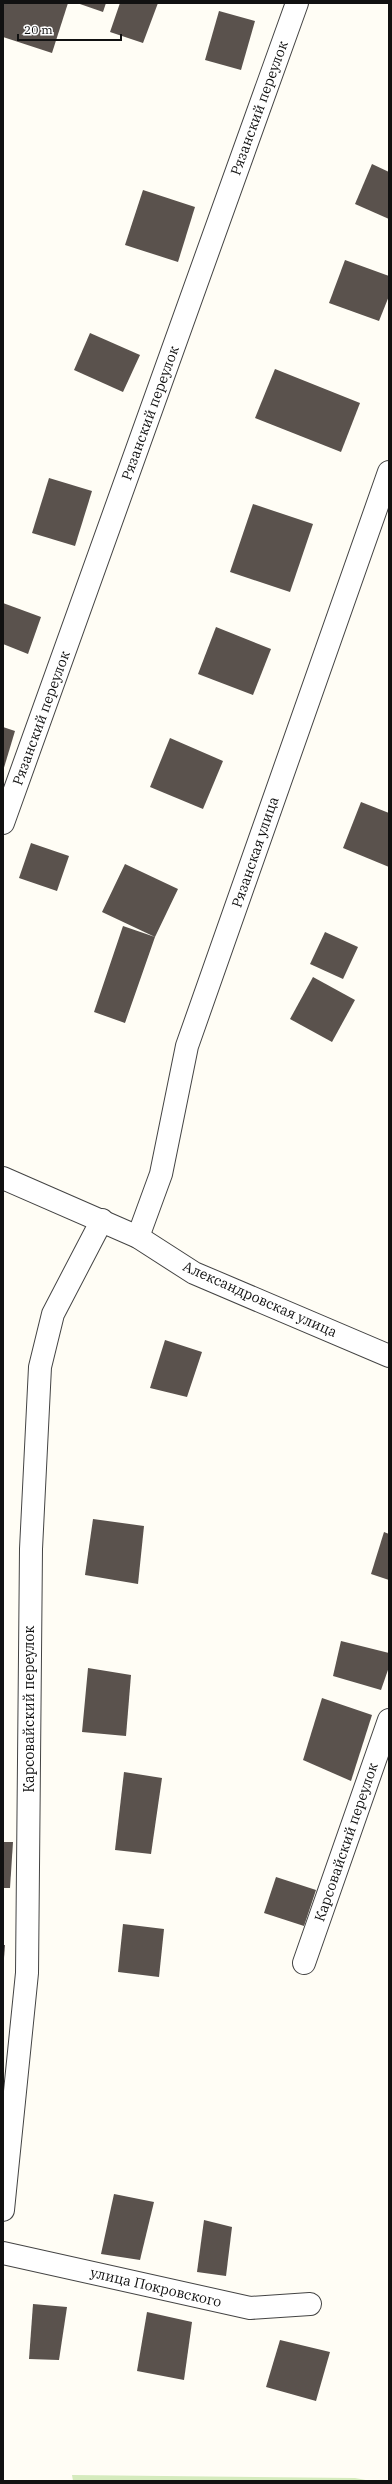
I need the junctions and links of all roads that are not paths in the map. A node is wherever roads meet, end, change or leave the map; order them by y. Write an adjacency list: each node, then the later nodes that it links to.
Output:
1 (297, 3): 3 (street, Рязанский переулок)
2 (389, 472): 6 (street, Рязанская улица)
3 (3, 823)
4 (3, 1178): 5 (street, Александровская улица)
5 (102, 1220): 6 (street, Александровская улица); 10 (street, Карсовайский переулок)
6 (138, 1237): 7 (street, Александровская улица)
7 (389, 1356)
8 (389, 1720): 9 (street, Карсовайский переулок)
9 (304, 1963)
10 (3, 2210)
11 (3, 2253): 12 (street, улица Покровского)
12 (310, 2304)

